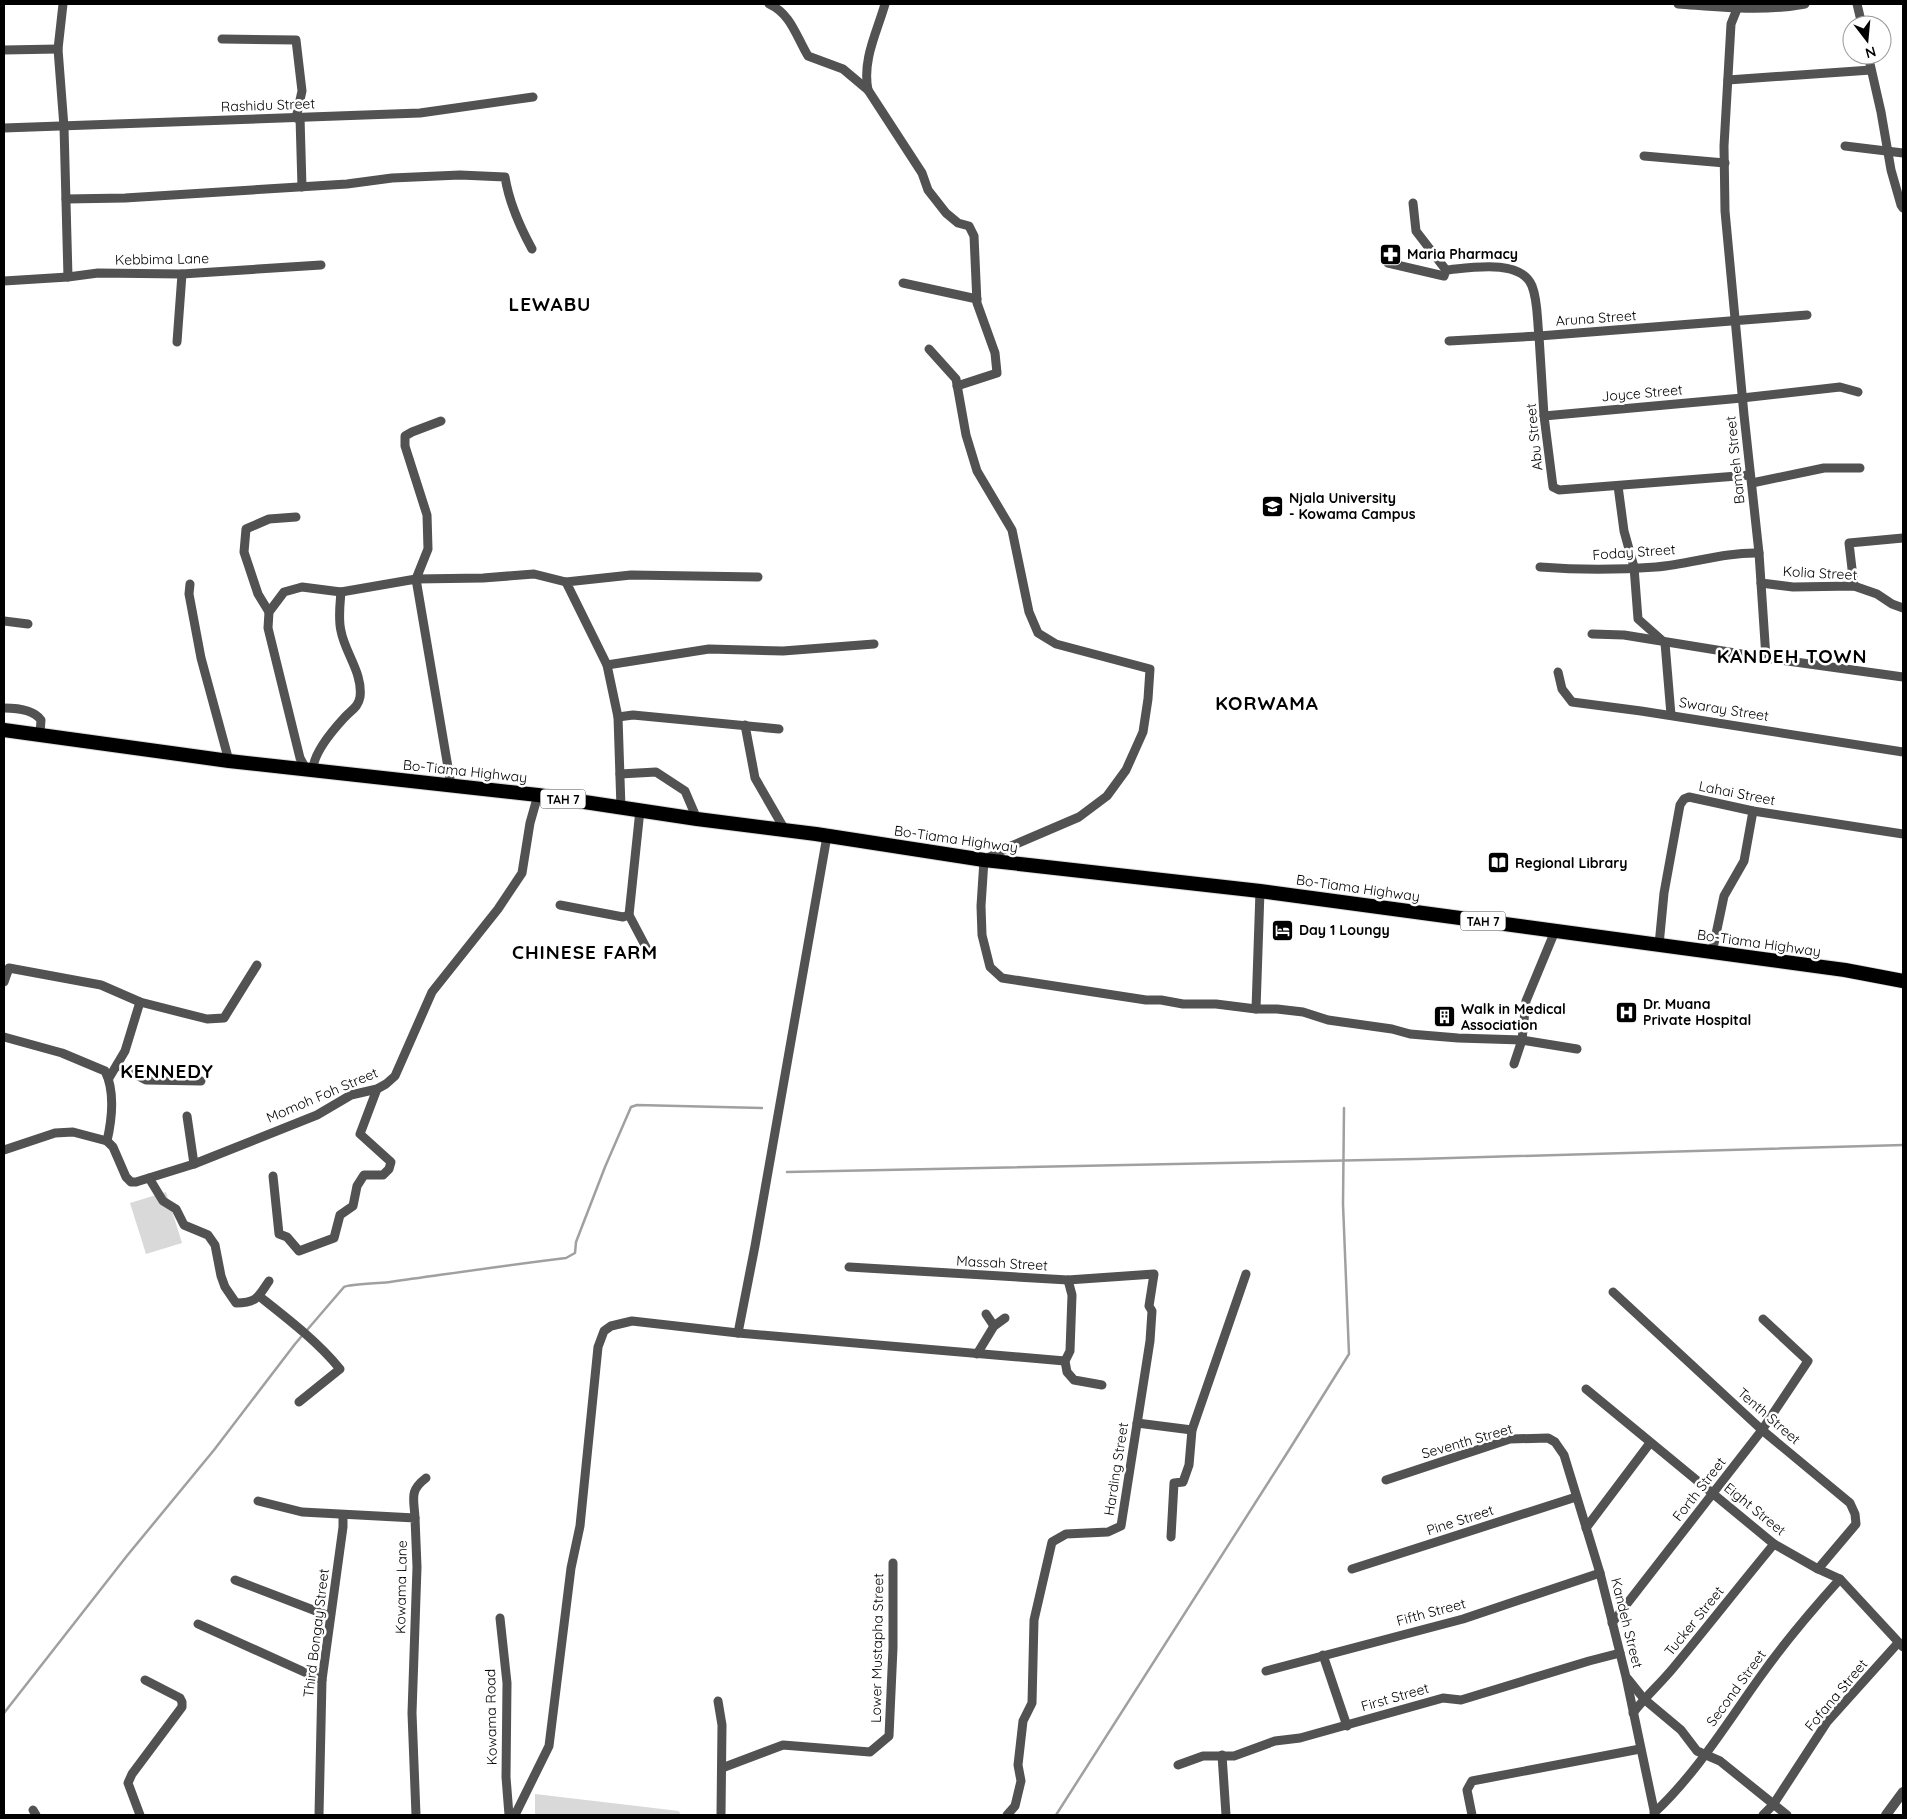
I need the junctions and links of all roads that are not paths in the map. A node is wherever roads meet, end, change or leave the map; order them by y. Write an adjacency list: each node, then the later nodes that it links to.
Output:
1 (62, 4): 8 (street)
2 (769, 4): 13 (street)
3 (885, 4): 13 (street)
4 (1678, 4): 6 (street)
5 (1805, 4): 6 (street)
6 (1737, 9): 12 (street, Bameh Street)
7 (222, 39): 15 (street)
8 (58, 49): 9 (street); 16 (street)
9 (4, 50)
10 (1870, 65): 11 (street)
11 (1871, 70): 12 (street); 19 (street)
12 (1728, 80): 22 (street, Bameh Street)
13 (868, 90): 35 (street)
14 (533, 97): 15 (street, Rashidu Street)
15 (298, 118): 16 (street, Rashidu Street); 23 (street)
16 (64, 127): 17 (street, Rashidu Street); 24 (street)
17 (4, 128)
18 (1845, 146): 19 (street)
19 (1888, 152): 20 (street); 26 (street)
20 (1903, 153)
21 (1644, 156): 22 (street)
22 (1724, 163): 37 (street, Bameh Street)
23 (302, 187): 24 (street); 27 (street)
24 (66, 200): 32 (street)
25 (1413, 203): 30 (street)
26 (1903, 208)
27 (532, 249)
28 (1388, 263): 30 (street)
29 (321, 264): 31 (street, Kebbima Lane)
30 (1445, 273): 38 (street, Aruna Street)
31 (182, 274): 32 (street, Kebbima Lane); 40 (street)
32 (68, 277): 33 (street, Kebbima Lane)
33 (4, 281)
34 (904, 284): 35 (street)
35 (976, 299): 42 (street)
36 (1807, 316): 37 (street, Aruna Street)
37 (1735, 322): 38 (street, Aruna Street); 44 (street, Bameh Street)
38 (1538, 336): 39 (street); 45 (street, Abu Street)
39 (1449, 341)
40 (177, 342)
41 (929, 348): 42 (street)
42 (957, 386): 93 (street)
43 (1858, 392): 44 (street, Joyce Street)
44 (1742, 398): 45 (street, Joyce Street); 48 (street, Bameh Street)
45 (1544, 416): 49 (street, Abu Street)
46 (441, 421): 56 (street)
47 (1860, 468): 48 (street, Abu Street)
48 (1751, 479): 49 (street, Abu Street); 52 (street, Bameh Street)
49 (1618, 486): 54 (street)
50 (296, 517): 63 (street)
51 (1903, 538): 60 (street)
52 (1759, 553): 54 (street, Foday Street); 58 (street, Bameh Street)
53 (1540, 567): 54 (street, Foday Street)
54 (1634, 567): 67 (street)
55 (758, 577): 57 (street)
56 (416, 580): 57 (street); 61 (street); 84 (street)
57 (566, 582): 70 (street)
58 (1761, 583): 60 (street, Kolia Street); 69 (street, Bameh Street)
59 (190, 584): 81 (street)
60 (1854, 586): 62 (street, Kolia Street)
61 (340, 592): 63 (street); 82 (street)
62 (1903, 608)
63 (269, 612): 82 (street)
64 (4, 621): 65 (street)
65 (28, 624)
66 (1592, 634): 67 (street)
67 (1664, 643): 69 (street); 74 (street)
68 (874, 644): 70 (street)
69 (1766, 658): 72 (street)
70 (607, 666): 75 (street)
71 (1558, 672): 74 (street, Swaray Street)
72 (1903, 677)
73 (4, 708): 79 (street)
74 (1671, 715): 80 (street, Swaray Street)
75 (618, 717): 76 (street); 83 (street)
76 (745, 725): 78 (street); 90 (street)
77 (4, 730): 79 (highway, Bo-Tiama Highway / TAH 7)
78 (779, 730)
79 (40, 734): 81 (highway, Bo-Tiama Highway / TAH 7)
80 (1903, 752)
81 (229, 761): 82 (highway, Bo-Tiama Highway / TAH 7)
82 (310, 770): 84 (highway, Bo-Tiama Highway / TAH 7)
83 (620, 774): 86 (street); 89 (street)
84 (451, 786): 85 (highway, Bo-Tiama Highway / TAH 7)
85 (538, 795): 86 (highway, Bo-Tiama Highway / TAH 7); 114 (street, Momoh Foh Street)
86 (621, 808): 87 (highway, Bo-Tiama Highway / TAH 7)
87 (640, 810): 89 (highway, Bo-Tiama Highway / TAH 7); 96 (street)
88 (1753, 811): 91 (street, Lahai Street); 98 (street, Lahai Street); 100 (street)
89 (697, 819): 90 (highway, Bo-Tiama Highway / TAH 7)
90 (784, 830): 92 (highway, Bo-Tiama Highway / TAH 7)
91 (1903, 834)
92 (828, 836): 93 (highway, Bo-Tiama Highway / TAH 7); 132 (street)
93 (984, 860): 94 (highway, Bo-Tiama Highway / TAH 7); 106 (street)
94 (1260, 891): 97 (highway, Bo-Tiama Highway / TAH 7); 106 (street)
95 (560, 905): 96 (street)
96 (629, 915): 99 (street)
97 (1555, 931): 98 (highway, Bo-Tiama Highway / TAH 7); 108 (street)
98 (1659, 946): 100 (highway, Bo-Tiama Highway / TAH 7)
99 (648, 951)
100 (1712, 953): 103 (highway, Bo-Tiama Highway / TAH 7)
101 (257, 965): 105 (street)
102 (6, 966): 104 (street); 105 (street)
103 (1903, 981)
104 (4, 982)
105 (140, 1002): 111 (street)
106 (1256, 1009): 108 (street)
107 (4, 1037): 112 (street)
108 (1522, 1040): 109 (street); 110 (street)
109 (1578, 1049)
110 (1514, 1064)
111 (117, 1065): 112 (street); 113 (street)
112 (109, 1078): 116 (street)
113 (201, 1081)
114 (377, 1089): 118 (street, Momoh Foh Street); 119 (street)
115 (187, 1116): 118 (street)
116 (107, 1141): 117 (street); 120 (street, Momoh Foh Street)
117 (4, 1150)
118 (194, 1164): 120 (street, Momoh Foh Street)
119 (273, 1176)
120 (149, 1178): 127 (street)
121 (849, 1267): 125 (street, Massah Street)
122 (1154, 1274): 125 (street, Massah Street); 138 (street, Harding Street)
123 (1246, 1274): 139 (street)
124 (269, 1280): 127 (street)
125 (1068, 1280): 134 (street)
126 (1613, 1292): 140 (street, Tenth Street)
127 (259, 1296): 137 (street)
128 (986, 1314): 131 (street)
129 (1005, 1318): 131 (street)
130 (1763, 1319): 140 (street, Forth Street)
131 (994, 1326): 133 (street)
132 (738, 1333): 133 (street); 186 (street)
133 (977, 1354): 134 (street)
134 (1065, 1361): 135 (street)
135 (1102, 1385)
136 (1586, 1389): 142 (street, Eight Street)
137 (299, 1402)
138 (1137, 1424): 139 (street); 188 (street, Harding Street)
139 (1192, 1430): 151 (street)
140 (1762, 1430): 145 (street, Forth Street); 155 (street, Tenth Street)
141 (1555, 1442): 144 (street, Seventh Street); 146 (street, Kandeh Street)
142 (1650, 1443): 145 (street, Eight Street); 150 (street)
143 (426, 1478): 149 (street, Kowama Lane)
144 (1386, 1480)
145 (1713, 1493): 152 (street, Eight Street); 161 (street, Forth Street)
146 (1576, 1497): 150 (street, Kandeh Street); 154 (street, Pine Street)
147 (258, 1501): 148 (street)
148 (343, 1515): 149 (street); 159 (street, Third Bongay Street)
149 (415, 1518): 184 (street, Kowama Lane)
150 (1586, 1528): 156 (street, Kandeh Street)
151 (1171, 1537)
152 (1774, 1544): 155 (street, Eight Street); 170 (street, Tucker Street)
153 (893, 1563): 178 (street, Lower Mustapha Street)
154 (1352, 1569)
155 (1818, 1569): 157 (street, Eight Street)
156 (1600, 1573): 161 (street, Kandeh Street); 165 (street, Fifth Street)
157 (1840, 1579): 163 (street); 176 (street, Second Street)
158 (235, 1580): 159 (street)
159 (329, 1616): 169 (street, Third Bongay Street)
160 (500, 1618): 185 (street, Kowama Road)
161 (1612, 1623): 164 (street, Kandeh Street)
162 (198, 1624): 169 (street)
163 (1900, 1645): 180 (street, Fofana Street)
164 (1620, 1653): 167 (street, Kandeh Street); 173 (street, First Street)
165 (1323, 1655): 166 (street, Fifth Street); 173 (street)
166 (1266, 1670)
167 (1626, 1677): 170 (street); 172 (street, Kandeh Street)
168 (144, 1680): 182 (street)
169 (322, 1680): 183 (street, Third Bongay Street)
170 (1644, 1699): 172 (street, Tucker Street); 176 (street)
171 (718, 1701): 178 (street)
172 (1633, 1713): 174 (street, Kandeh Street)
173 (1347, 1726): 175 (street, First Street)
174 (1640, 1749): 181 (street, Kandeh Street); 190 (street)
175 (1222, 1755): 177 (street, First Street); 189 (street)
176 (1705, 1755): 180 (street); 181 (street, Second Street)
177 (1178, 1765)
178 (722, 1768): 187 (street)
179 (1903, 1792): 193 (street)
180 (1773, 1805): 191 (street, Fofana Street); 192 (street)
181 (1655, 1814)
182 (140, 1815)
183 (319, 1815)
184 (416, 1815)
185 (509, 1815)
186 (515, 1815)
187 (721, 1815)
188 (1007, 1815)
189 (1226, 1815)
190 (1472, 1815)
191 (1764, 1815)
192 (1787, 1815)
193 (1886, 1815)

